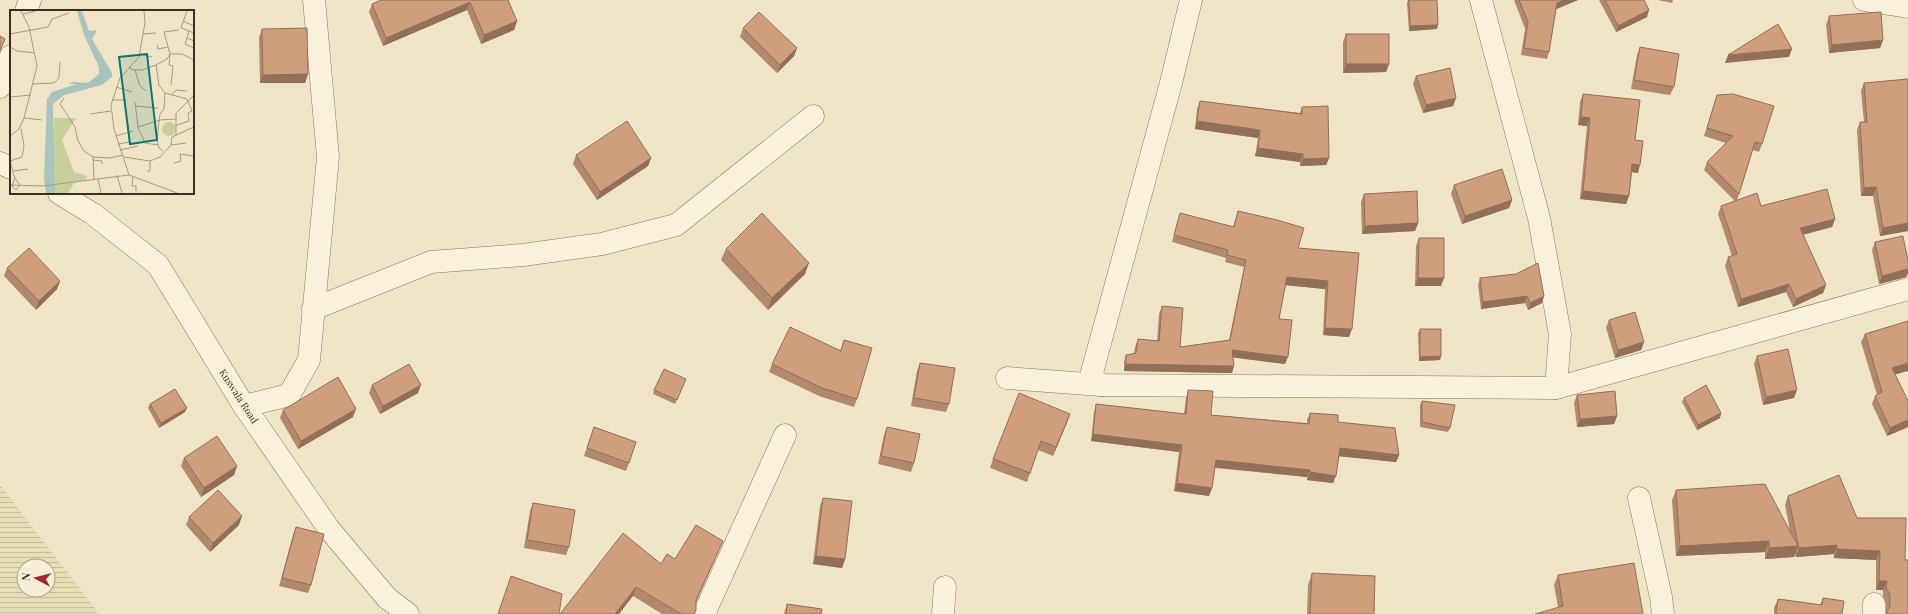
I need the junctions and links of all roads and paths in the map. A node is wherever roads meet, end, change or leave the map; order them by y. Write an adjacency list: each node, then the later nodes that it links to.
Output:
1 (30, 0): 7 (street)
2 (314, 0): 15 (street)
3 (1191, 0): 17 (street)
4 (1481, 0): 18 (street)
5 (1864, 0): 6 (street)
6 (1908, 8)
7 (26, 10)
8 (10, 59): 9 (street)
9 (0, 87)
10 (813, 116): 15 (street)
11 (0, 162): 12 (street)
12 (10, 167)
13 (61, 194): 19 (street, Kuswala Road)
14 (1908, 289): 18 (street)
15 (313, 309): 19 (street)
16 (1006, 378): 17 (street)
17 (1101, 385): 18 (street)
18 (1556, 388)
19 (244, 406): 23 (street, Kuswala Road)
20 (786, 435): 24 (street)
21 (1639, 498): 26 (street)
22 (945, 587): 25 (street)
23 (408, 614)
24 (704, 614)
25 (943, 614)
26 (1663, 614)

